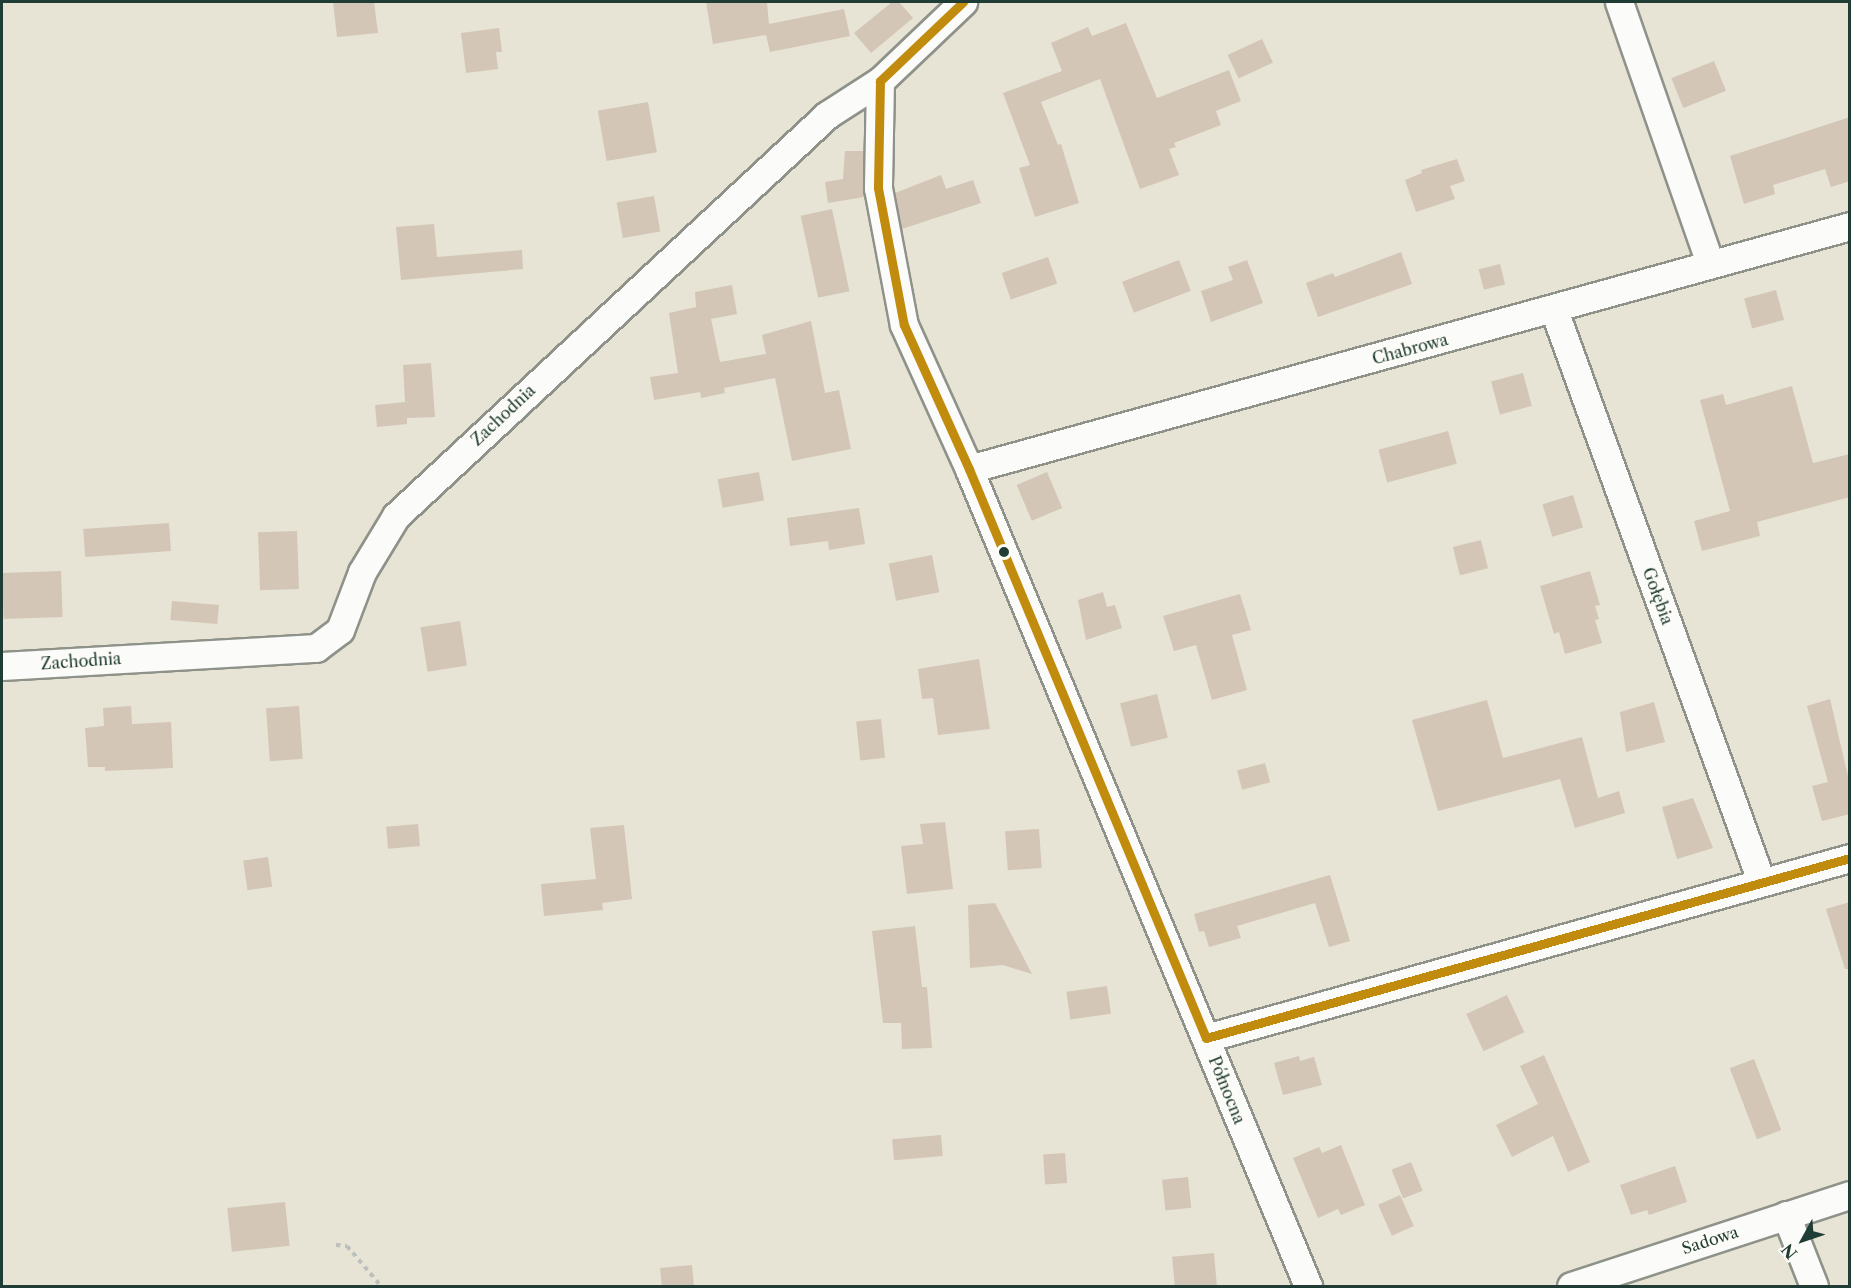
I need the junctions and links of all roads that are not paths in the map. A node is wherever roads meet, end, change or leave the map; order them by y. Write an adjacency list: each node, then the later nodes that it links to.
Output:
1 (963, 2): 3 (street, Zachodnia)
2 (1618, 2): 5 (street)
3 (880, 81): 7 (street, Północna); 8 (street, Zachodnia)
4 (1850, 226): 5 (street, Chabrowa)
5 (1710, 264): 6 (street, Chabrowa)
6 (1554, 310): 7 (street, Chabrowa); 10 (street, Gołębia)
7 (969, 469): 11 (street, Północna)
8 (2, 666)
9 (1850, 858): 10 (street)
10 (1761, 881): 11 (street)
11 (1206, 1038): 14 (street, Północna)
12 (1850, 1195): 13 (street, Sadowa)
13 (1786, 1215): 15 (street, Sadowa); 16 (street)
14 (1308, 1287)
15 (1571, 1287)
16 (1815, 1287)

